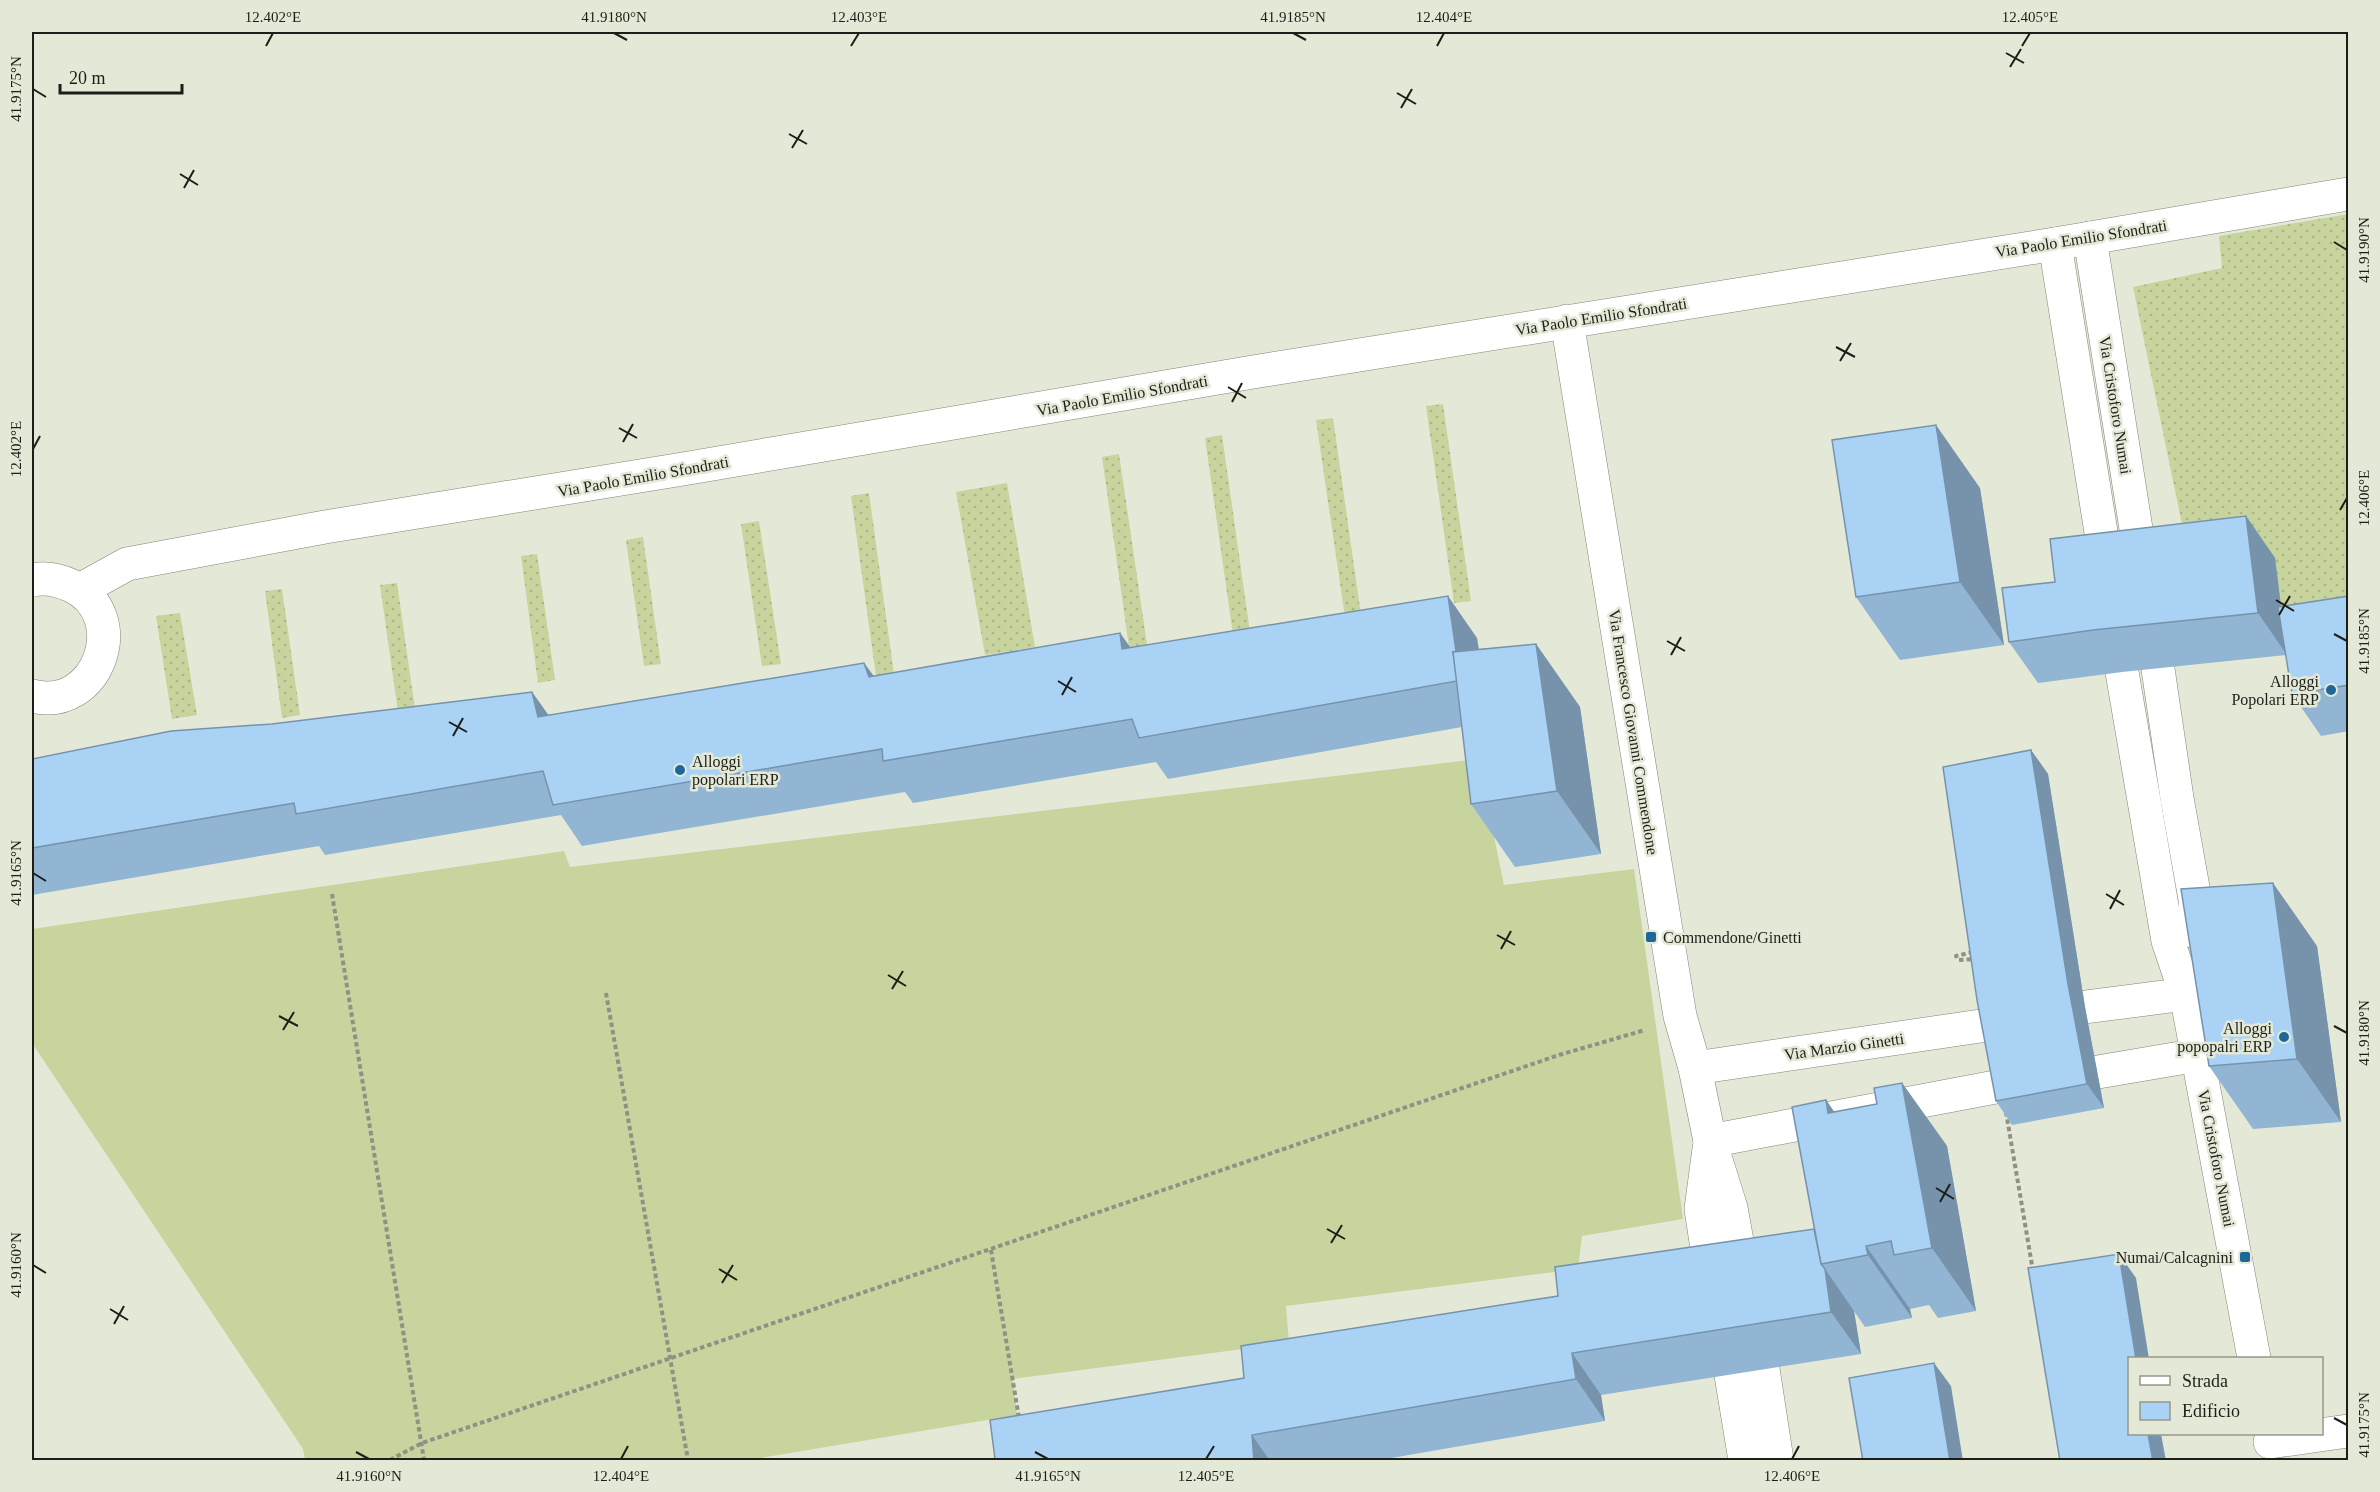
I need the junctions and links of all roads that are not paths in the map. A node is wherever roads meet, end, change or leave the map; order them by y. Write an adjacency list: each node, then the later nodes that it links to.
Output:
1 (2349, 194): 2 (street, Via Paolo Emilio Sfondrati)
2 (2090, 238): 3 (street, Via Paolo Emilio Sfondrati); 5 (street, Via Cristoforo Numai)
3 (2055, 244): 4 (street, Via Paolo Emilio Sfondrati); 6 (street)
4 (1567, 321): 8 (street, Via Paolo Emilio Sfondrati); 16 (street, Via Francesco Giovanni Commendone)
5 (2142, 573)
6 (2108, 578)
7 (32, 580): 8 (street)
8 (80, 590): 11 (street)
9 (2158, 669): 12 (street, Via Cristoforo Numai)
10 (2122, 672): 12 (street, Via Cristoforo Numai)
11 (32, 696)
12 (2186, 994): 13 (street); 15 (street, Via Cristoforo Numai)
13 (2085, 1007)
14 (1994, 1024): 16 (street, Via Marzio Ginetti)
15 (2198, 1055): 17 (street); 21 (street, Via Cristoforo Numai)
16 (1695, 1068): 19 (street, Via Francesco Giovanni Commendone)
17 (2098, 1072)
18 (2006, 1096): 19 (street)
19 (1710, 1142): 20 (street, Via Francesco Giovanni Commendone)
20 (1729, 1287)
21 (2254, 1357)
22 (1763, 1370): 27 (street)
23 (1731, 1375): 26 (street)
24 (2349, 1431): 25 (street)
25 (2270, 1445)
26 (1745, 1461)
27 (1777, 1461)

